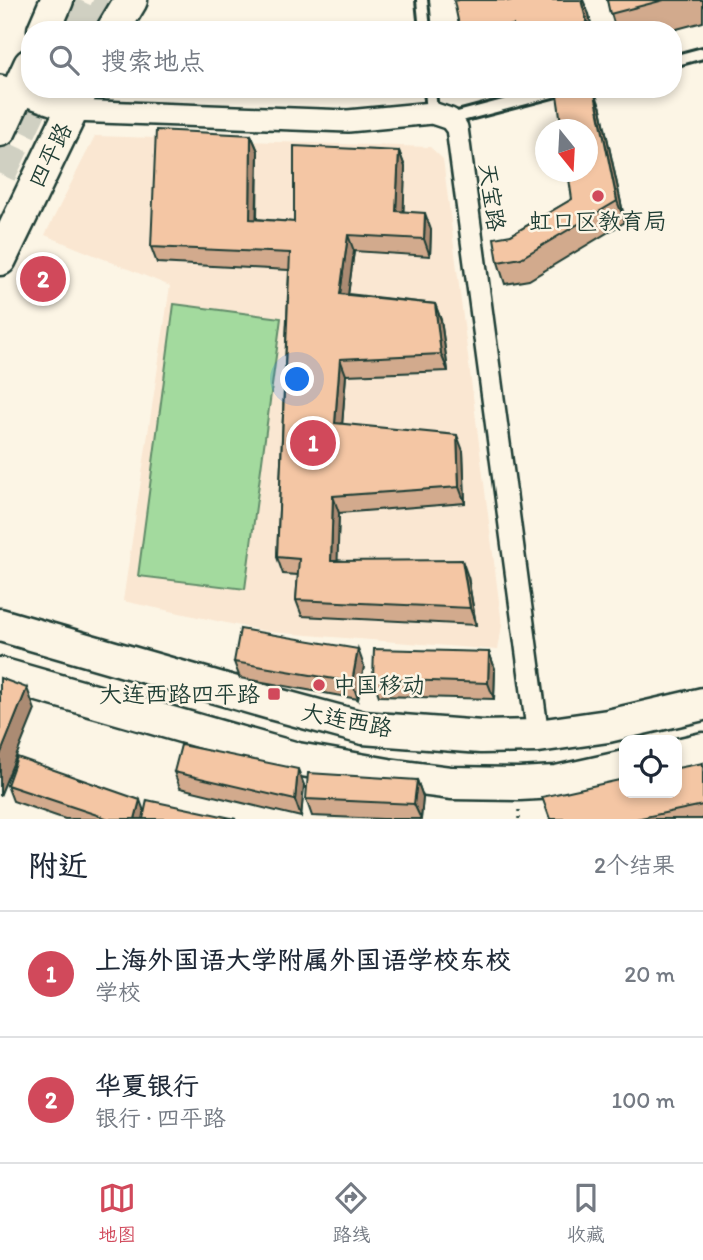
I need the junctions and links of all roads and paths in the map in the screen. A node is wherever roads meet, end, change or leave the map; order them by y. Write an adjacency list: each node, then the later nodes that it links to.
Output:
1 (57, 0): 4 (main road)
2 (131, 0): 5 (main road)
3 (422, 0): 6 (lane)
4 (48, 21)
5 (118, 21)
6 (424, 21)
7 (703, 53): 8 (lane)
8 (682, 59)
9 (16, 81): 14 (main road)
10 (434, 98): 13 (lane)
11 (523, 98): 13 (lane)
12 (77, 100): 13 (street); 15 (main road, 四平路)
13 (441, 116): 19 (street, 天宝路)
14 (0, 130)
15 (0, 259)
16 (0, 625): 19 (main road, 大连西路)
17 (0, 674): 22 (main road, 大连西路)
18 (703, 704): 19 (main road, 大连西路)
19 (538, 736)
20 (703, 749): 21 (main road)
21 (682, 754)
22 (619, 768)

